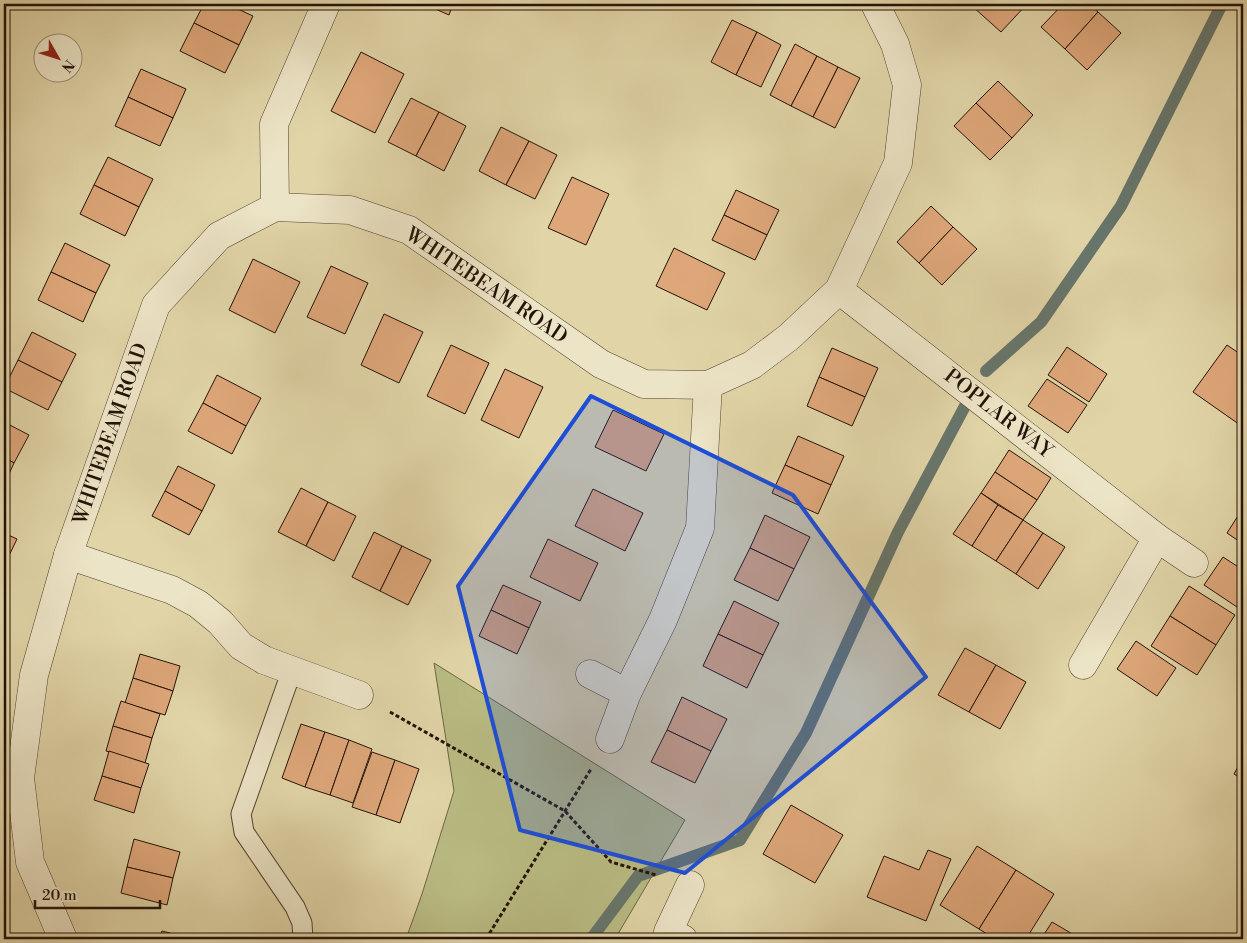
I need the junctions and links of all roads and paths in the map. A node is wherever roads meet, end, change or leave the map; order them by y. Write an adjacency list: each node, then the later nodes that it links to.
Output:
1 (326, 4): 3 (street)
2 (876, 4): 4 (street, WHITEBEAM ROAD)
3 (275, 207): 5 (street, WHITEBEAM ROAD); 7 (street, WHITEBEAM ROAD)
4 (839, 290): 5 (street, WHITEBEAM ROAD); 6 (street, POPLAR WAY)
5 (708, 385): 12 (street)
6 (1157, 538): 8 (street, POPLAR WAY); 9 (street)
7 (68, 555): 10 (street); 15 (street, WHITEBEAM ROAD)
8 (1194, 563)
9 (1083, 665)
10 (292, 670): 13 (street); 19 (lane)
11 (590, 674): 12 (street)
12 (627, 693): 14 (street)
13 (359, 695): 16 (path)
14 (610, 739): 16 (path)
15 (12, 778): 18 (street, WHITEBEAM ROAD)
16 (565, 811): 17 (path); 20 (path)
17 (690, 885): 21 (street)
18 (63, 939)
19 (303, 939)
20 (486, 939)
21 (684, 939)

